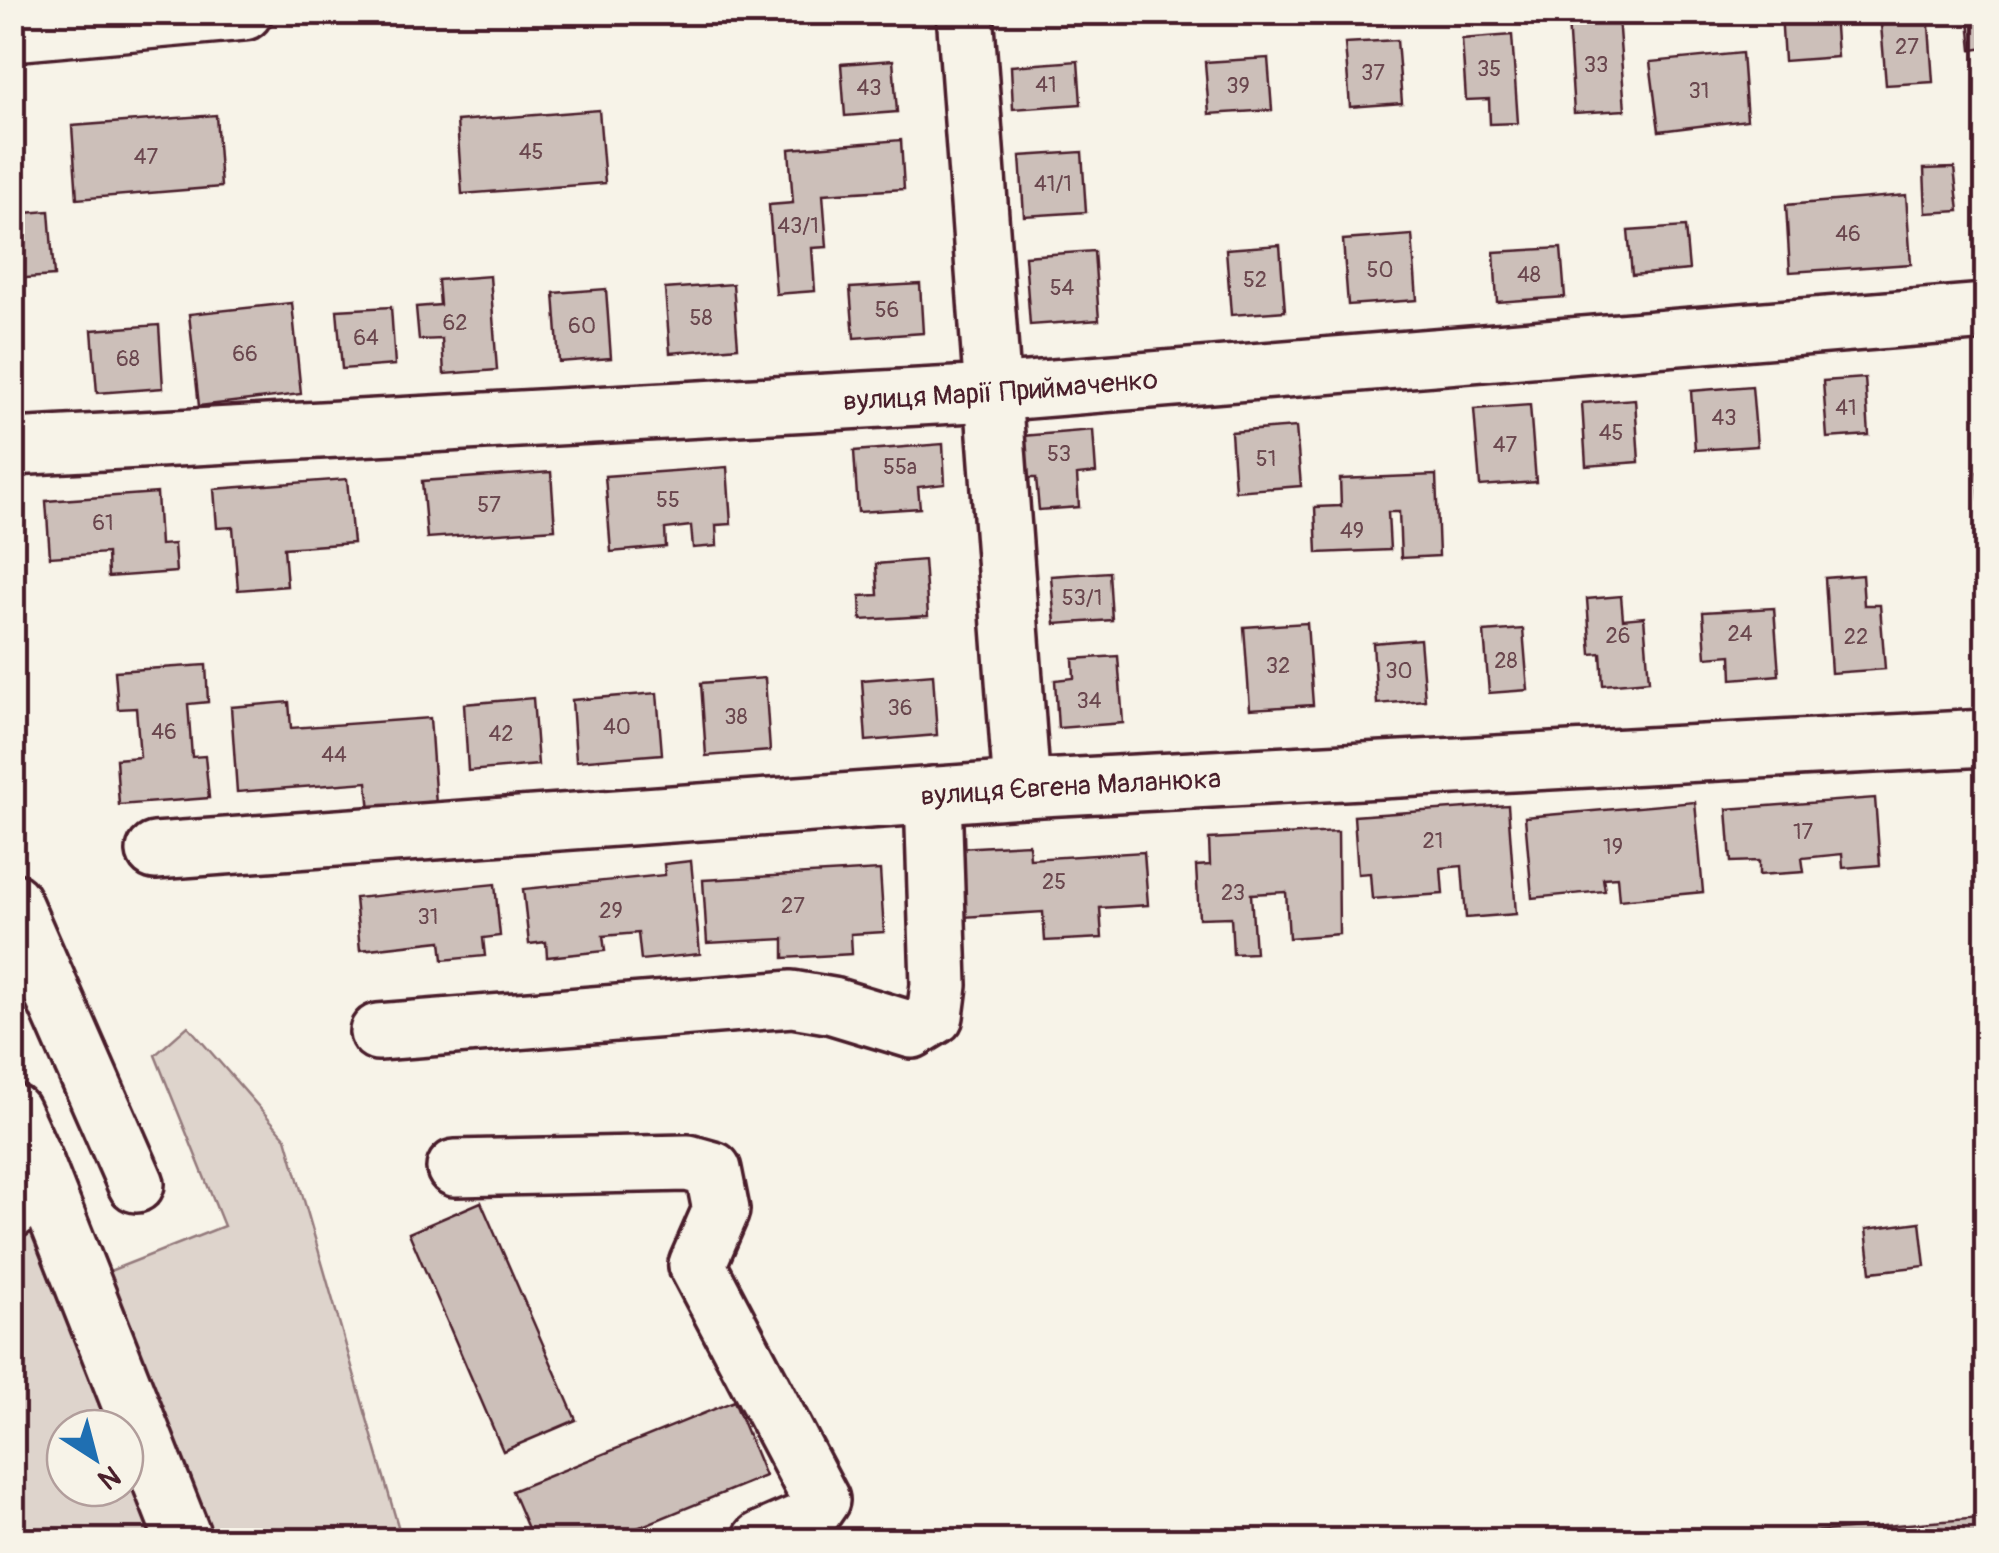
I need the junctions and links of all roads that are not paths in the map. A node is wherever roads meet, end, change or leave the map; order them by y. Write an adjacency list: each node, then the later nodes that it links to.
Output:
1 (244, 12): 3 (street)
2 (964, 12): 5 (street)
3 (12, 32)
4 (1986, 312): 5 (street, вулиця Марії Приймаченко)
5 (990, 393): 6 (street, вулиця Марії Приймаченко); 8 (street)
6 (12, 447)
7 (1986, 738): 8 (street, вулиця Євгена Маланюка)
8 (1022, 789): 9 (street, вулиця Євгена Маланюка)
9 (933, 796): 10 (street, вулиця Євгена Маланюка); 12 (street)
10 (156, 851)
11 (17, 928): 15 (street)
12 (378, 1032)
13 (36, 1132): 16 (street); 17 (street)
14 (456, 1168): 18 (street)
15 (136, 1184)
16 (12, 1210)
17 (184, 1540)
18 (760, 1540)

